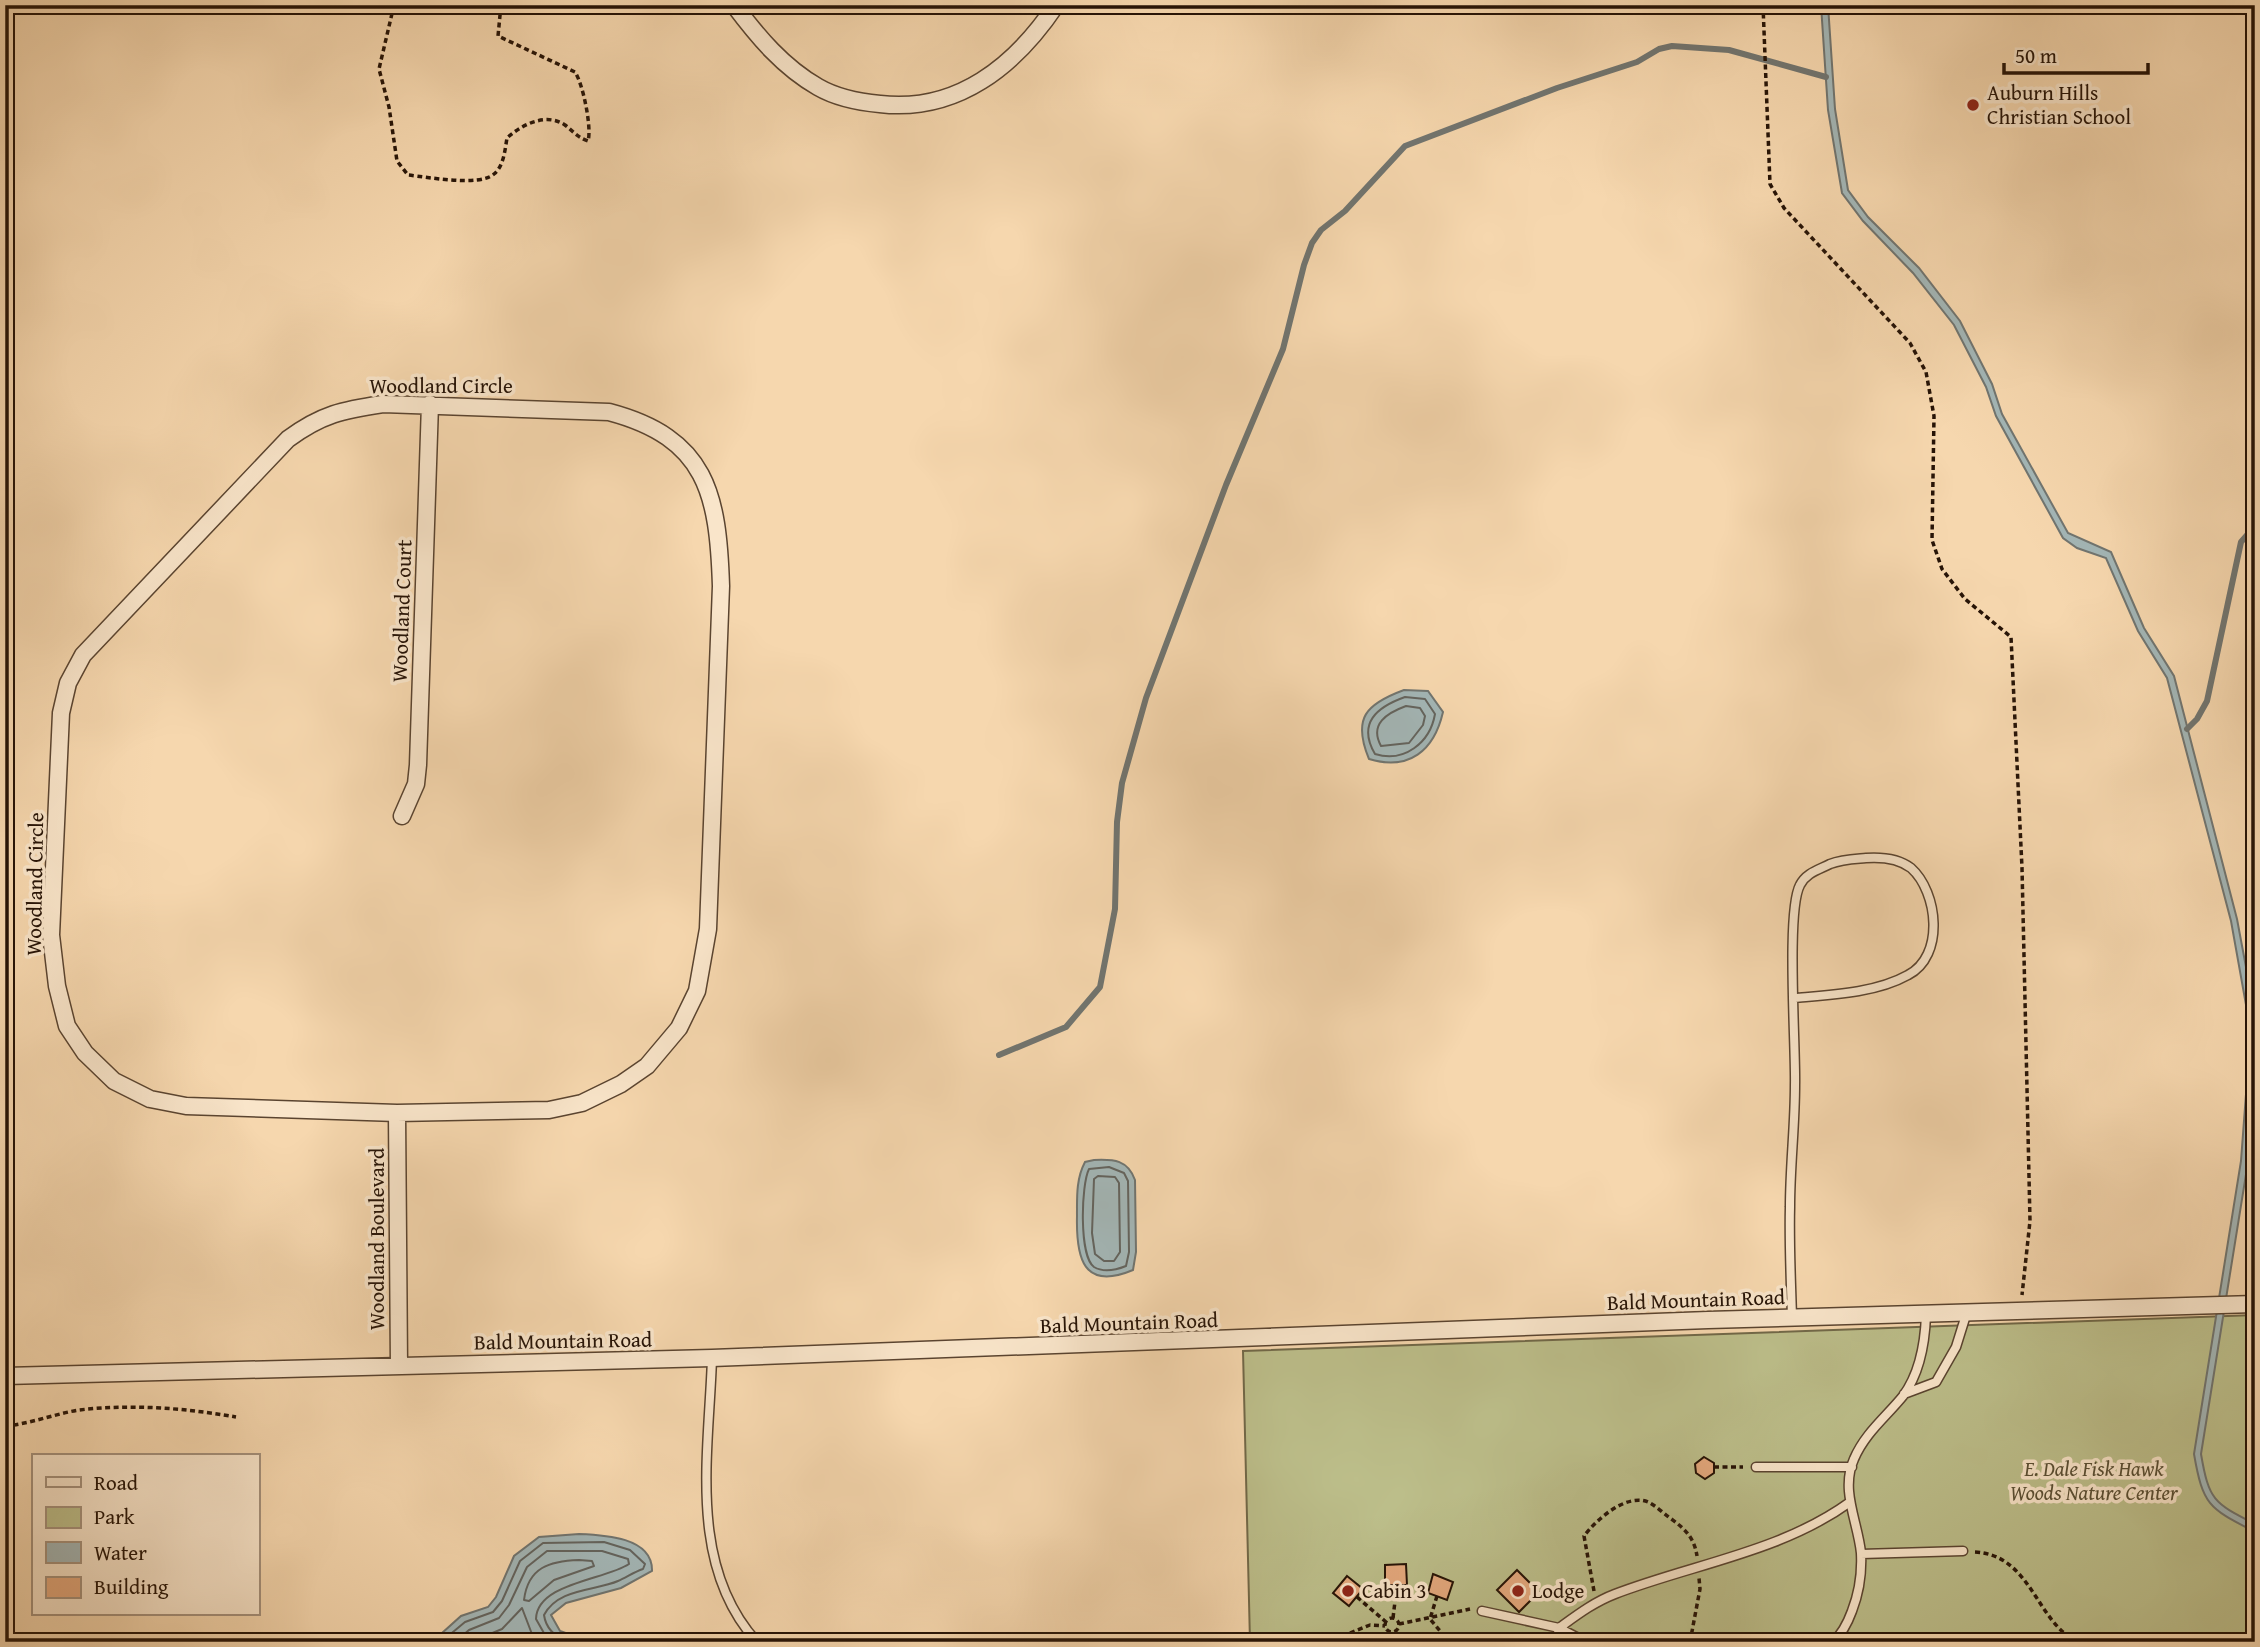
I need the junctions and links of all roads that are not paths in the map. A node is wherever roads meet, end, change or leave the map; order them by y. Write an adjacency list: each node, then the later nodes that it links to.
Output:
1 (734, 5): 2 (street)
2 (1056, 5)
3 (430, 404): 4 (street, Woodland Court); 6 (street, Woodland Circle); 6 (street, Woodland Circle)
4 (402, 816)
5 (1795, 998): 5 (lane); 10 (lane)
6 (397, 1112): 12 (street, Woodland Boulevard)
7 (2255, 1304): 9 (street, Bald Mountain Road)
8 (1926, 1315): 9 (street, Bald Mountain Road); 10 (street, Bald Mountain Road); 14 (lane)
9 (1966, 1315): 14 (lane)
10 (1792, 1318): 11 (street, Bald Mountain Road)
11 (712, 1358): 12 (street, Bald Mountain Road); 22 (lane)
12 (398, 1366): 13 (street, Bald Mountain Road)
13 (5, 1376)
14 (1904, 1394): 16 (lane)
15 (1756, 1467): 16 (lane)
16 (1852, 1467): 17 (lane)
17 (1850, 1502): 19 (lane); 21 (lane)
18 (1963, 1551): 19 (lane)
19 (1861, 1554): 25 (lane)
20 (1482, 1611): 21 (lane)
21 (1559, 1628): 23 (lane); 24 (lane)
22 (757, 1642)
23 (1556, 1642)
24 (1586, 1642)
25 (1833, 1642)

